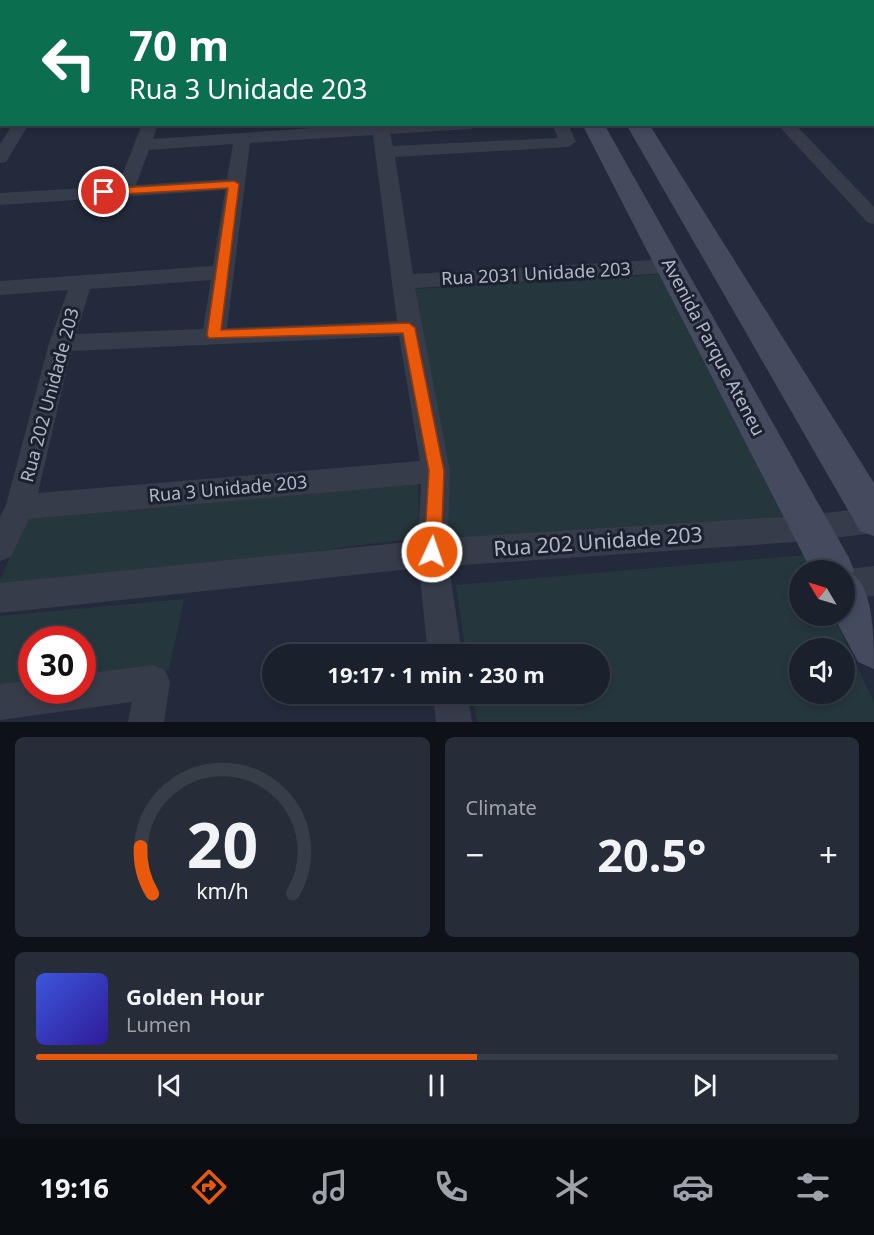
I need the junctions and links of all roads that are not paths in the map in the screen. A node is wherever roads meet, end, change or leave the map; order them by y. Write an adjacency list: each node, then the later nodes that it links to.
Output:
1 (20, 126): 10 (street)
2 (149, 126): 9 (street)
3 (379, 126): 8 (street); 11 (street)
4 (561, 126): 11 (street)
5 (594, 126): 16 (street, Avenida Parque Ateneu)
6 (639, 126): 26 (street)
7 (787, 126): 15 (street)
8 (242, 139): 9 (street); 12 (street)
9 (143, 145): 13 (street)
10 (2, 152)
11 (386, 152): 18 (street)
12 (234, 184): 13 (street); 17 (street)
13 (125, 191): 14 (street)
14 (0, 200)
15 (874, 218)
16 (669, 266): 18 (street, Rua 2031 Unidade 203); 27 (street, Avenida Parque Ateneu)
17 (223, 272): 19 (street); 22 (street)
18 (404, 282): 21 (street)
19 (81, 283): 20 (street); 23 (street, Rua 202 Unidade 203)
20 (0, 288)
21 (409, 328): 22 (street); 24 (street)
22 (214, 335): 23 (street)
23 (61, 343): 25 (street, Rua 202 Unidade 203)
24 (436, 471): 25 (street, Rua 3 Unidade 203); 29 (street)
25 (20, 507): 28 (street, Rua 202 Unidade 203)
26 (874, 519): 27 (street, Rua 202 Unidade 203)
27 (810, 528): 29 (street, Rua 202 Unidade 203); 30 (street, Avenida Parque Ateneu)
28 (0, 548)
29 (432, 552): 33 (street, Rua 202 Unidade 203); 35 (street)
30 (828, 560)
31 (874, 581): 32 (street)
32 (855, 582)
33 (0, 598)
34 (855, 612): 36 (street)
35 (445, 644)
36 (874, 646)
37 (0, 702): 39 (street)
38 (452, 704): 40 (street)
39 (146, 722)
40 (454, 722)

